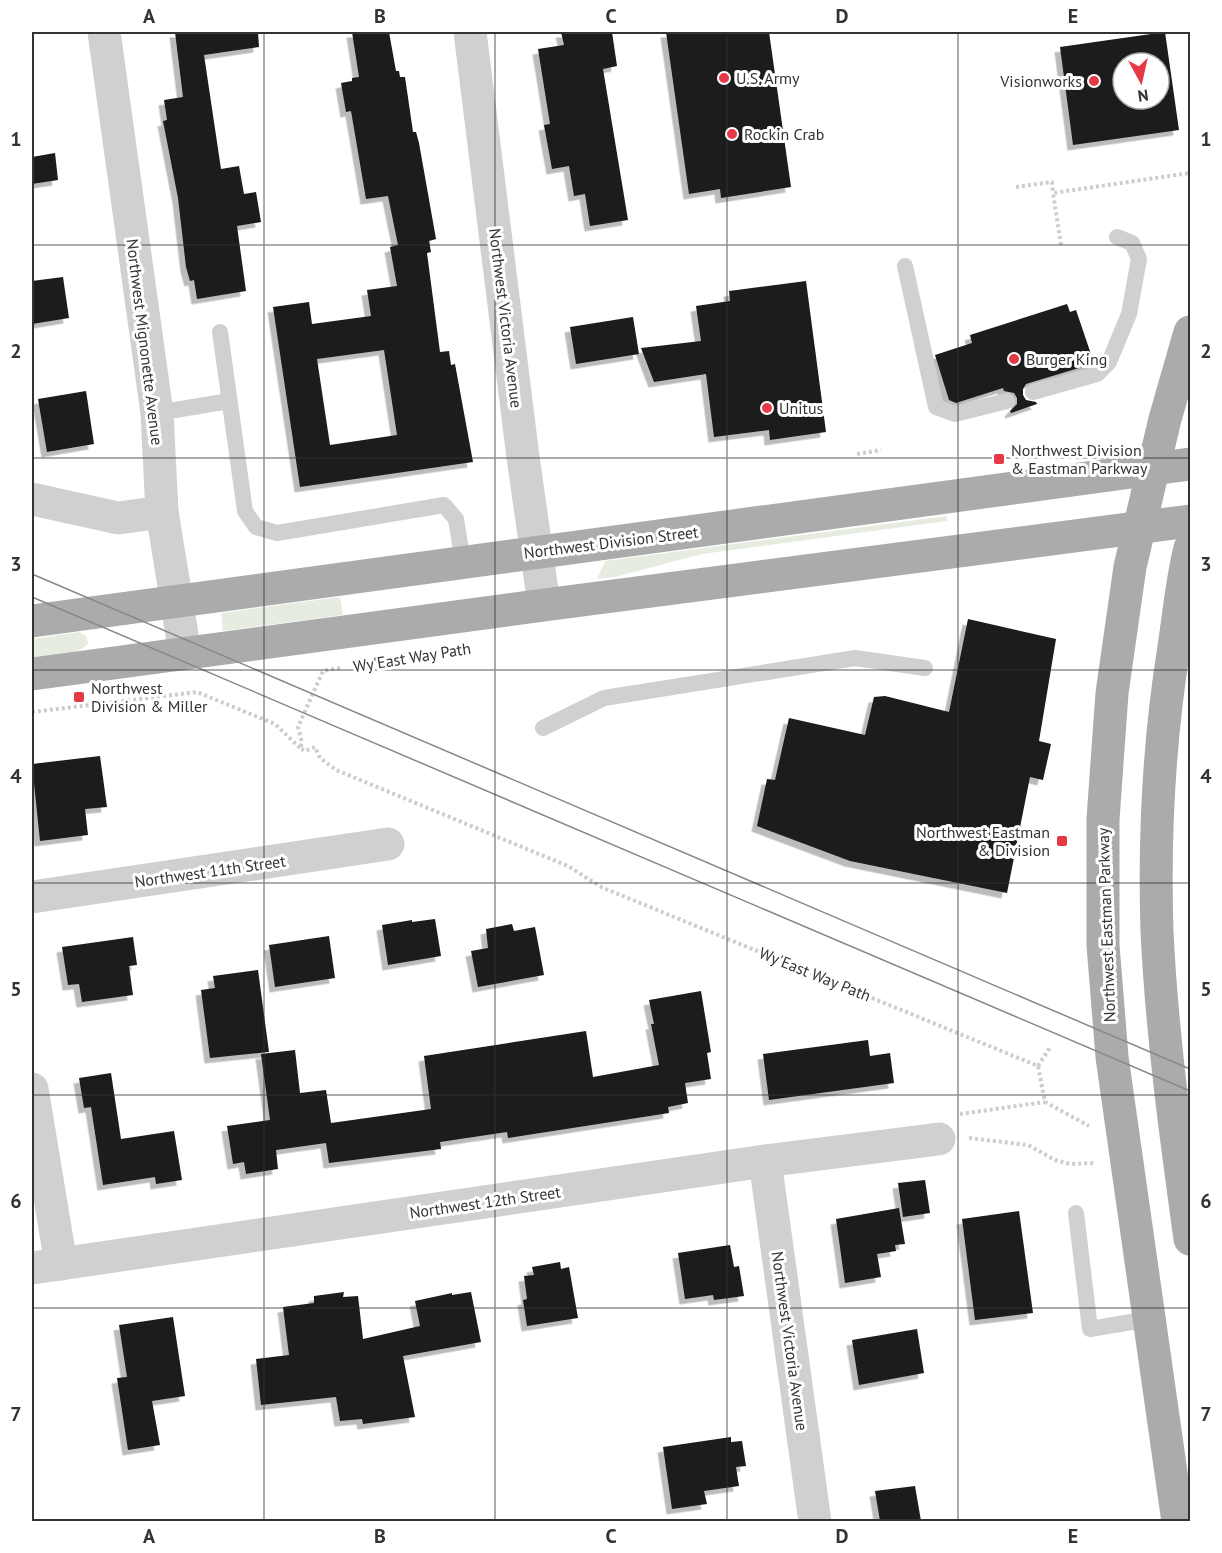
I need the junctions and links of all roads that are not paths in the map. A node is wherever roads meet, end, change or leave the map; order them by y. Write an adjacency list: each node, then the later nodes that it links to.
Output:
1 (104, 32): 10 (street, Northwest Mignonette Avenue)
2 (470, 32): 18 (street, Northwest Victoria Avenue)
3 (1117, 237): 7 (lane)
4 (905, 266): 9 (lane)
5 (220, 332): 8 (lane)
6 (1191, 332): 12 (main road, Northwest Eastman Parkway)
7 (1033, 392)
8 (229, 401): 10 (lane); 19 (lane)
9 (1007, 401)
10 (157, 413): 14 (street, Northwest Mignonette Avenue)
11 (1191, 464): 12 (main road, Northwest Division Street)
12 (1153, 469): 16 (main road, Northwest Eastman Parkway); 18 (main road, Northwest Division Street)
13 (32, 499): 14 (street)
14 (162, 512): 20 (street, Northwest Mignonette Avenue)
15 (1191, 521): 16 (main road)
16 (1140, 527): 21 (main road); 35 (main road, Northwest Eastman Parkway)
17 (1191, 548): 33 (main road)
18 (536, 552): 19 (main road, Northwest Division Street); 21 (street, Northwest Victoria Avenue)
19 (464, 562): 20 (main road, Northwest Division Street)
20 (177, 602): 22 (main road, Northwest Division Street); 23 (street, Northwest Mignonette Avenue)
21 (544, 604): 23 (main road)
22 (32, 621)
23 (185, 653): 25 (main road)
24 (925, 668): 26 (lane)
25 (32, 674)
26 (543, 728)
27 (388, 844): 28 (street, Northwest 11th Street)
28 (32, 897)
29 (32, 1089): 34 (street)
30 (939, 1139): 31 (street, Northwest 12th Street)
31 (765, 1161): 34 (street, Northwest 12th Street); 36 (street, Northwest Victoria Avenue)
32 (1076, 1213): 35 (lane)
33 (1191, 1239)
34 (46, 1266)
35 (1149, 1319): 37 (main road, Northwest Eastman Parkway)
36 (814, 1521)
37 (1178, 1521)

